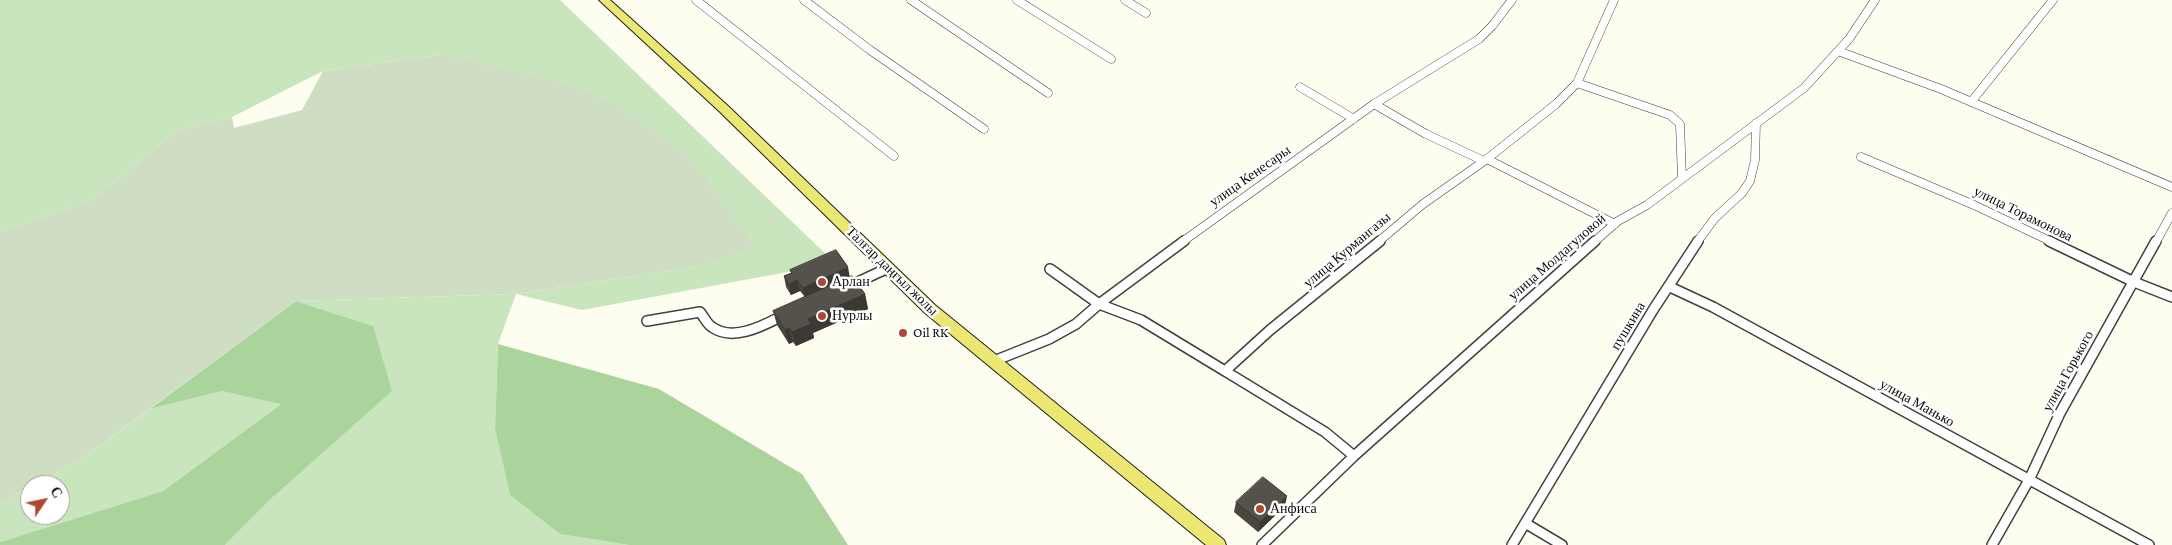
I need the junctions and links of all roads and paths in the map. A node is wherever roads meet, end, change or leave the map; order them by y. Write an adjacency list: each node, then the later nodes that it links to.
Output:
1 (604, 0): 29 (main road, Талғар даңғыл жолы)
2 (696, 0): 22 (street)
3 (804, 0): 21 (street)
4 (911, 0): 16 (street)
5 (1017, 0): 13 (street)
6 (1125, 0): 11 (street)
7 (1512, 0): 18 (street, улица Кенесары)
8 (1614, 0): 14 (street, улица Курмангазы)
9 (1875, 0): 12 (street, улица Молдагуловой)
10 (2053, 0): 17 (street)
11 (1146, 13)
12 (1838, 51): 17 (street); 20 (street, улица Молдагуловой)
13 (1111, 59)
14 (1577, 83): 24 (street, улица Курмангазы); 25 (street)
15 (1300, 87): 19 (street)
16 (1048, 92)
17 (1971, 102): 26 (street)
18 (1374, 104): 19 (street, улица Кенесары); 24 (street)
19 (1354, 119): 35 (street, улица Кенесары)
20 (1756, 123): 25 (street, улица Молдагуловой); 32 (street, пушкина)
21 (984, 129)
22 (894, 156)
23 (1861, 157): 31 (street, улица Торамонова)
24 (1485, 160): 28 (street); 39 (street, улица Курмангазы)
25 (1682, 178): 28 (street, улица Молдагуловой)
26 (2172, 187)
27 (2172, 213): 31 (street, улица Горького)
28 (1615, 224): 40 (street, улица Молдагуловой)
29 (888, 268): 33 (street); 38 (main road, Талғар даңғыл жолы)
30 (1050, 269): 35 (street)
31 (2134, 282): 34 (street, улица Торамонова); 41 (street, улица Горького)
32 (1670, 287): 41 (street, улица Манько); 42 (street, пушкина)
33 (836, 292)
34 (2172, 297)
35 (1099, 304): 38 (street, улица Кенесары); 39 (street)
36 (792, 311): 37 (street)
37 (647, 321)
38 (994, 361): 43 (main road, Талғар даңғыл жолы)
39 (1225, 371): 40 (street)
40 (1354, 456): 44 (street, улица Молдагуловой)
41 (2028, 480): 47 (street, улица Горького); 48 (street, улица Манько)
42 (1525, 523): 45 (street, пушкина); 46 (street)
43 (1218, 545)
44 (1262, 545)
45 (1512, 545)
46 (1562, 545)
47 (1992, 545)
48 (2149, 545)

